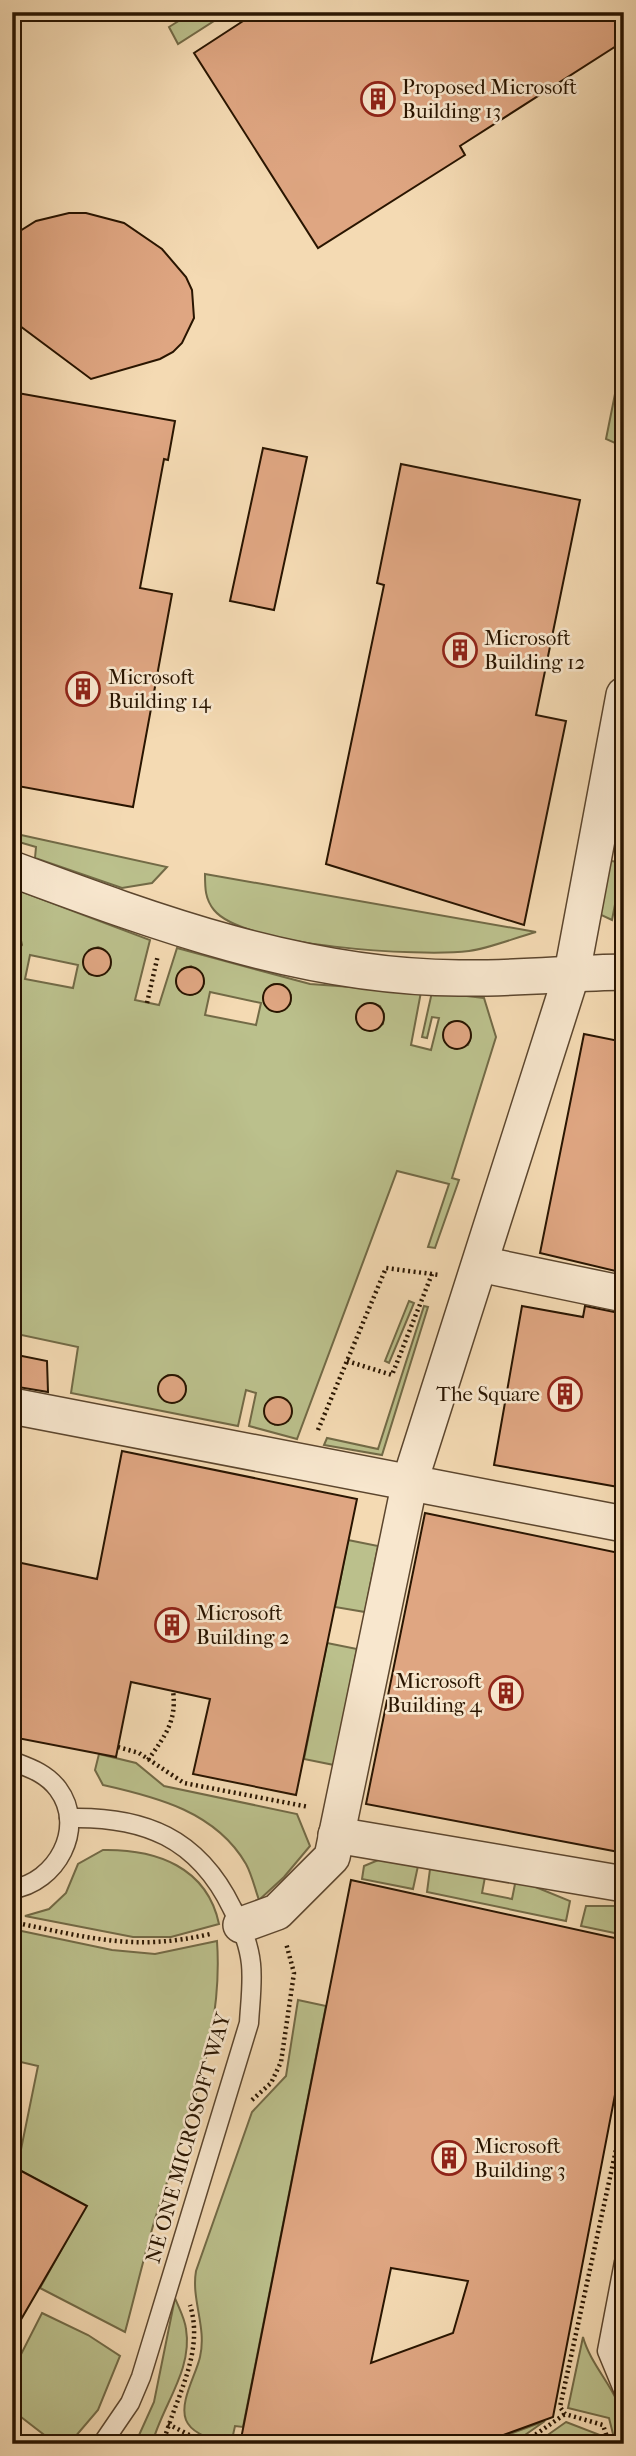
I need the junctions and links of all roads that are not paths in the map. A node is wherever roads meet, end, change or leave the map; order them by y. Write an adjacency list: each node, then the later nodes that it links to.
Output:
1 (624, 695): 4 (street)
2 (12, 869): 4 (street)
3 (624, 972): 4 (street)
4 (572, 973): 5 (street)
5 (480, 1264): 6 (street); 8 (street)
6 (624, 1294)
7 (12, 1406): 8 (street)
8 (410, 1481): 9 (street); 12 (street)
9 (624, 1524)
10 (12, 1761): 11 (lane)
11 (69, 1818): 14 (lane); 15 (lane, NE ONE MICROSOFT WAY)
12 (338, 1824): 13 (street); 15 (street)
13 (624, 1884)
14 (12, 1889)
15 (241, 1925): 18 (lane, NE ONE MICROSOFT WAY)
16 (624, 2262): 17 (lane)
17 (624, 2392)
18 (102, 2444)

